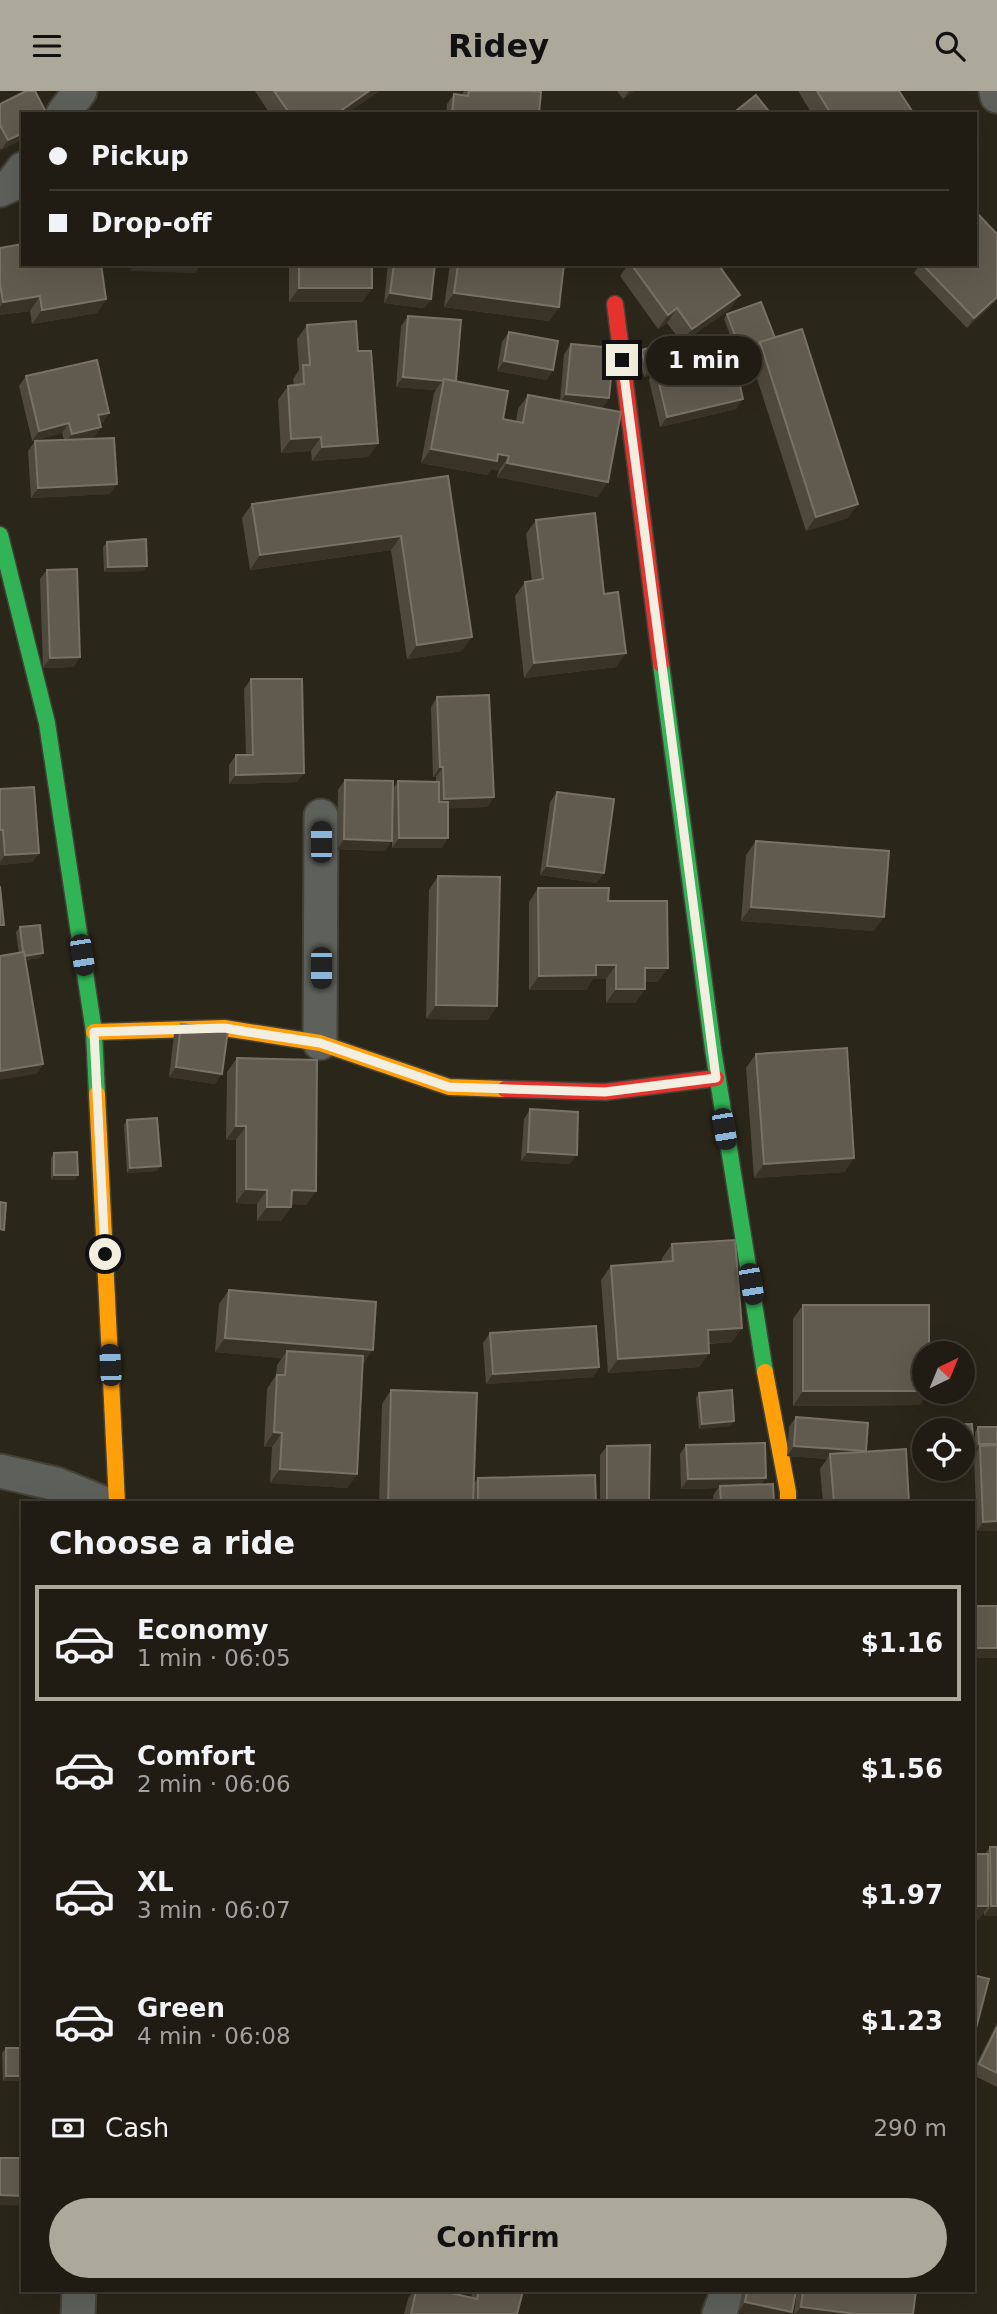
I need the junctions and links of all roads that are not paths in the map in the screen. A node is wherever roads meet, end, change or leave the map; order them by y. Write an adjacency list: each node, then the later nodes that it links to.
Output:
1 (80, 91): 2 (street)
2 (64, 112)
3 (21, 172): 4 (street)
4 (0, 190)
5 (615, 304): 10 (street)
6 (2, 550): 8 (street)
7 (321, 816): 9 (street)
8 (94, 1032): 9 (street); 13 (street)
9 (320, 1043): 10 (street)
10 (716, 1078): 14 (street)
11 (0, 1471): 12 (street)
12 (98, 1501)
13 (117, 1501)
14 (788, 1501)
15 (79, 2292): 17 (street)
16 (728, 2292): 18 (street)
17 (78, 2314)
18 (719, 2314)

